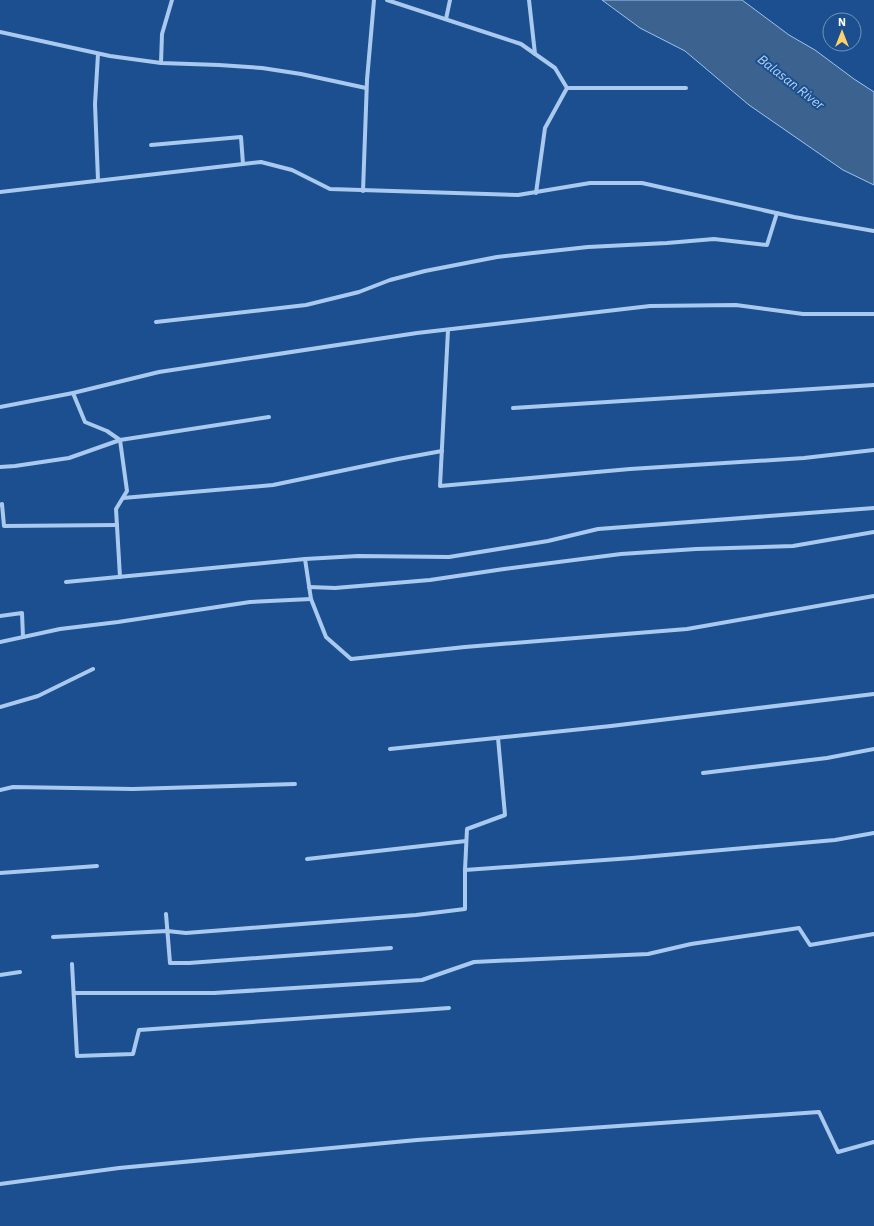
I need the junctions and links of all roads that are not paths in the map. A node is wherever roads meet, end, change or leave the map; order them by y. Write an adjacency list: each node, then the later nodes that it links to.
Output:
1 (172, 0): 10 (street)
2 (374, 0): 11 (street)
3 (387, 0): 6 (street)
4 (450, 0): 6 (street)
5 (530, 0): 9 (street)
6 (446, 19): 9 (street)
7 (0, 32): 8 (street)
8 (98, 54): 10 (street); 16 (street)
9 (536, 54): 12 (street)
10 (161, 63): 11 (street)
11 (366, 88): 17 (street)
12 (567, 88): 13 (street); 19 (street)
13 (686, 88)
14 (151, 145): 15 (street)
15 (243, 164): 16 (street); 17 (street)
16 (98, 180): 18 (street)
17 (363, 191): 19 (street)
18 (0, 192)
19 (536, 192): 20 (street)
20 (777, 213): 21 (street); 23 (street)
21 (874, 231)
22 (874, 314): 24 (street)
23 (156, 322)
24 (448, 330): 26 (street); 32 (street)
25 (874, 385): 28 (street)
26 (73, 393): 27 (street); 30 (street)
27 (0, 407)
28 (513, 408)
29 (269, 417): 30 (street)
30 (120, 440): 33 (street); 34 (street)
31 (874, 450): 32 (street)
32 (442, 451): 34 (street)
33 (0, 467)
34 (123, 498): 37 (street)
35 (0, 504): 37 (street)
36 (874, 508): 39 (street)
37 (117, 525): 40 (street)
38 (874, 532): 42 (street)
39 (305, 559): 40 (street); 42 (street)
40 (120, 577): 41 (street)
41 (66, 582)
42 (309, 587): 44 (street)
43 (874, 596): 44 (street)
44 (311, 599): 46 (street)
45 (0, 616): 46 (street)
46 (23, 637): 47 (street)
47 (0, 642)
48 (93, 669): 50 (street)
49 (874, 694): 51 (street)
50 (0, 707)
51 (498, 738): 52 (street); 58 (street)
52 (390, 749)
53 (874, 749): 54 (street)
54 (703, 773)
55 (295, 784): 56 (street)
56 (0, 790)
57 (874, 833): 61 (street)
58 (466, 841): 59 (street); 61 (street)
59 (307, 859)
60 (97, 866): 62 (street)
61 (465, 870): 64 (street)
62 (0, 873)
63 (166, 914): 64 (street)
64 (167, 931): 66 (street); 67 (street)
65 (874, 934): 71 (street)
66 (53, 937)
67 (391, 948)
68 (72, 964): 71 (street)
69 (20, 972): 70 (street)
70 (0, 975)
71 (74, 993): 72 (street)
72 (449, 1008)
73 (874, 1142): 74 (street)
74 (0, 1184)

